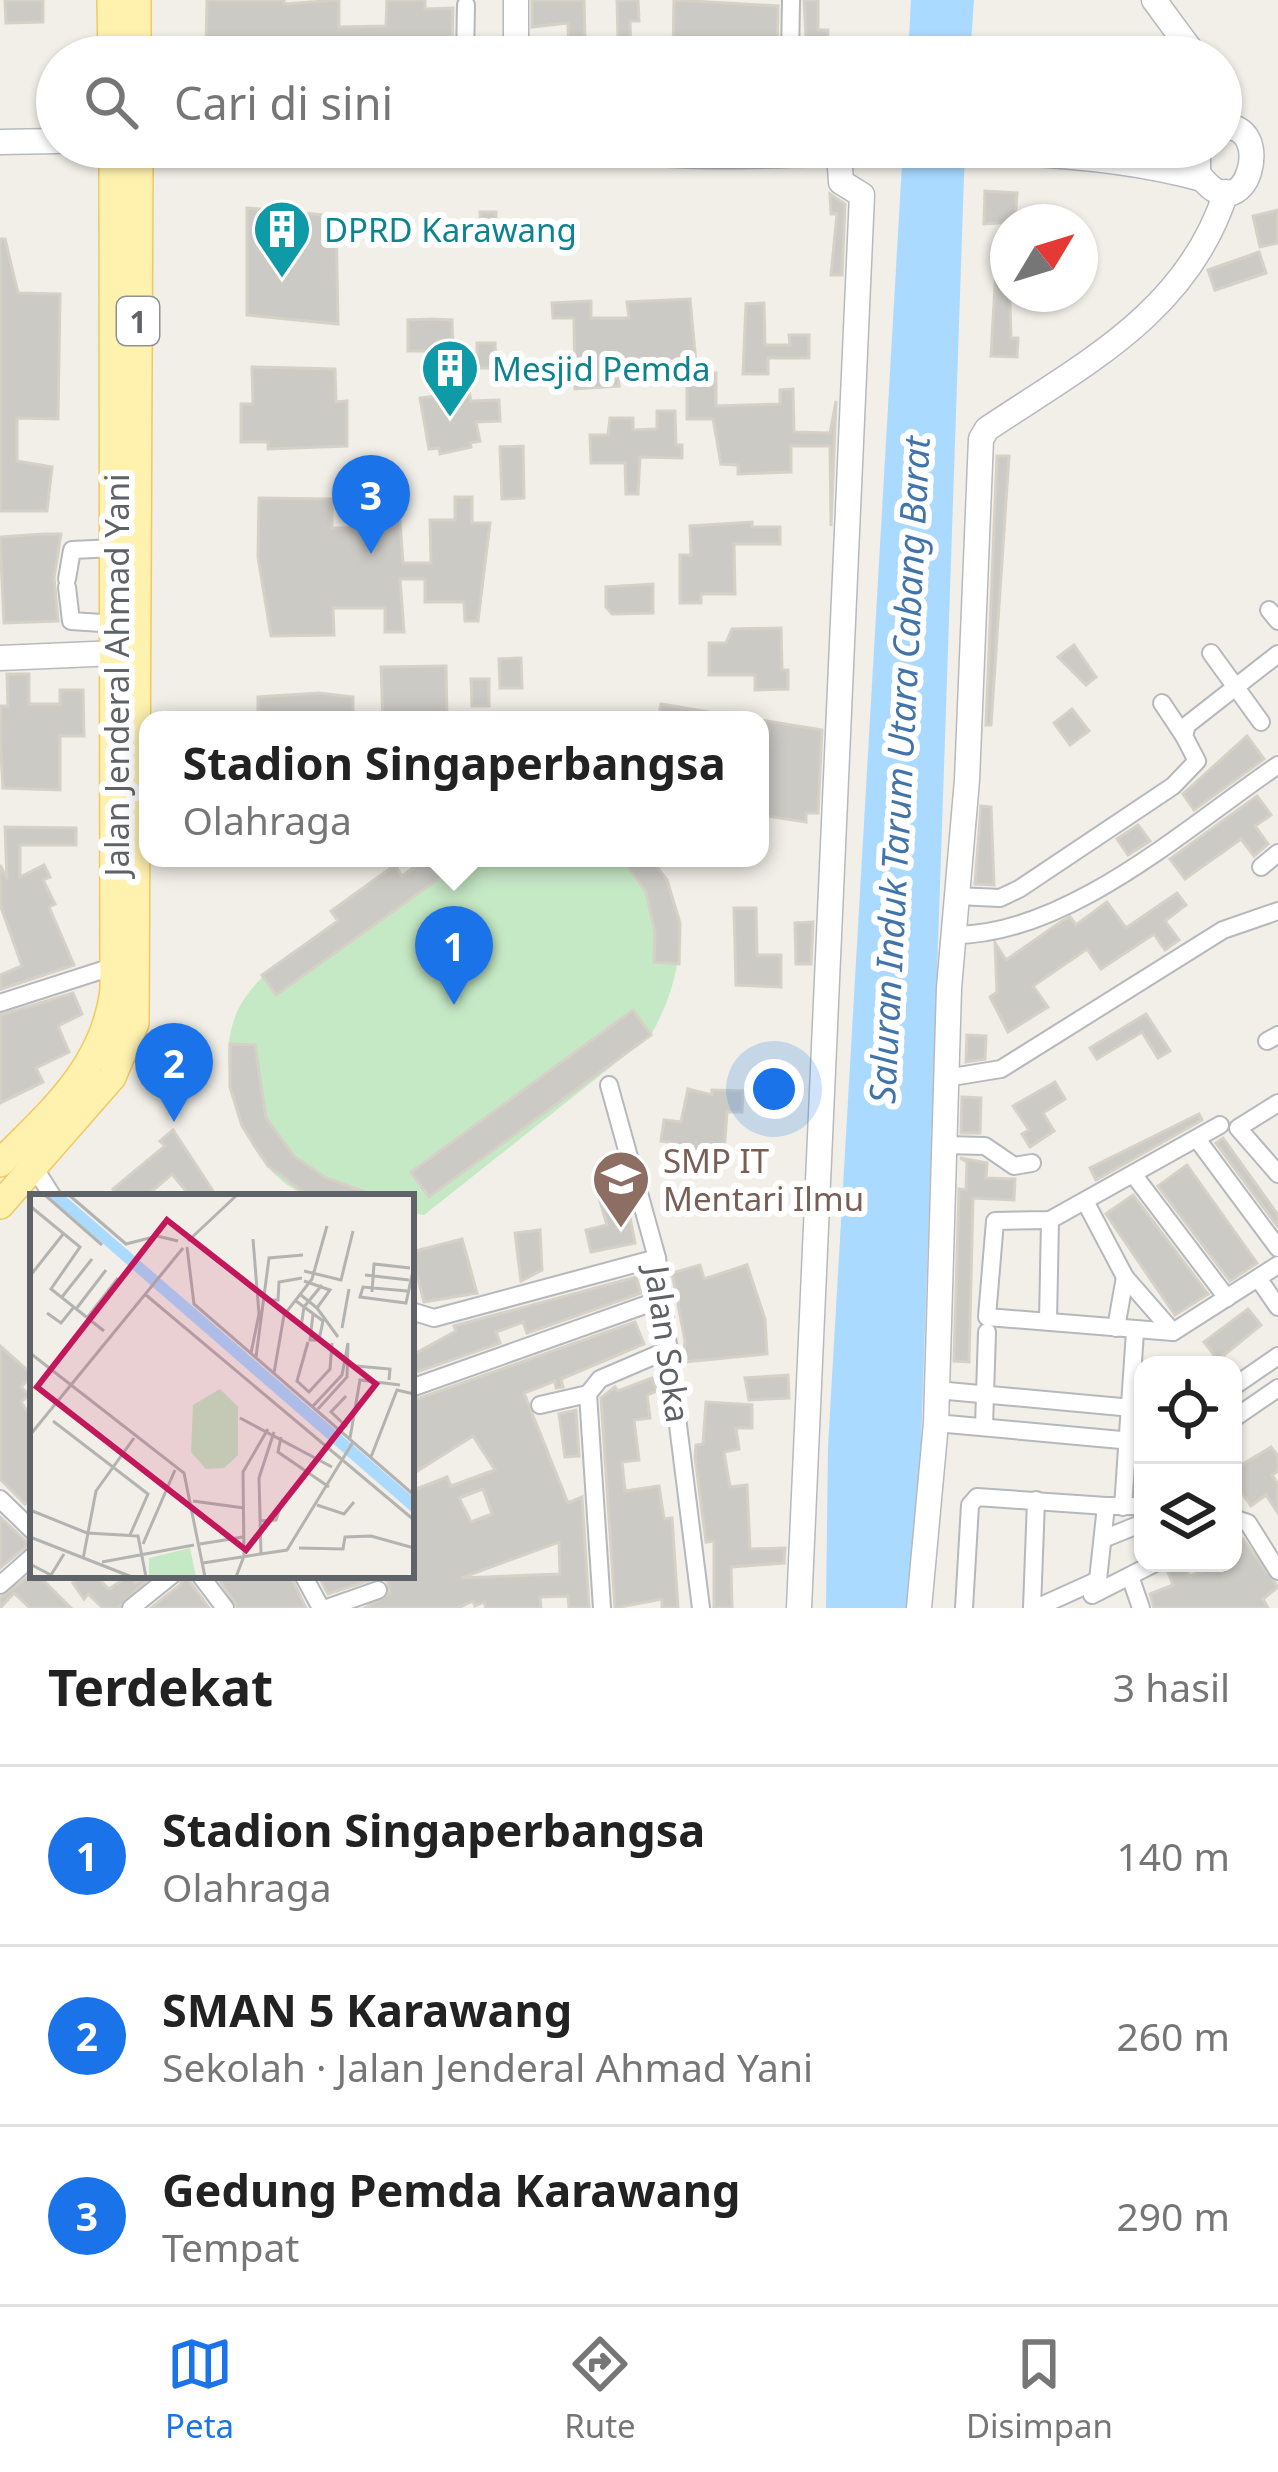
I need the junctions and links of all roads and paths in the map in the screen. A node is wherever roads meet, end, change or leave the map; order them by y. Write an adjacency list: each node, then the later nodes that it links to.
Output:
1 (111, 0): 7 (main road)
2 (136, 0): 8 (main road)
3 (516, 0): 10 (street)
4 (790, 0): 11 (street)
5 (1154, 0): 12 (street)
6 (466, 5): 9 (street)
7 (112, 36)
8 (137, 36)
9 (465, 36)
10 (516, 36)
11 (790, 36)
12 (1181, 36)
13 (1242, 130): 16 (street)
14 (36, 141): 15 (street)
15 (0, 142)
16 (1270, 153): 23 (street)
17 (113, 168): 25 (main road, Jalan Jenderal Ahmad Yani / 1)
18 (138, 168): 25 (main road, Jalan Jenderal Ahmad Yani / 1)
19 (840, 168): 110 (street)
20 (1163, 168): 22 (street)
21 (1201, 168): 22 (street)
22 (1202, 179): 24 (street)
23 (1267, 180): 24 (street)
24 (1226, 192): 38 (street)
25 (127, 496): 26 (main road, Jalan Jenderal Ahmad Yani / 1); 27 (main road, Jalan Jenderal Ahmad Yani / 1)
26 (116, 548): 27 (main road, Jalan Jenderal Ahmad Yani / 1); 27 (street)
27 (122, 619): 30 (street); 41 (main road, Jalan Jenderal Ahmad Yani / 1); 51 (main road, Jalan Jenderal Ahmad Yani / 1)
28 (1211, 653): 31 (street)
29 (1278, 654): 31 (street)
30 (0, 658)
31 (1235, 686): 33 (street); 34 (street)
32 (1162, 703): 34 (street)
33 (1261, 722)
34 (1184, 736): 38 (street)
35 (1274, 775): 40 (street)
36 (1278, 853): 37 (street)
37 (1261, 867)
38 (957, 896): 40 (street)
39 (1278, 911): 43 (street)
40 (954, 935): 43 (street)
41 (115, 966): 42 (street); 49 (main road, Jalan Jenderal Ahmad Yani / 1)
42 (0, 1003)
43 (946, 1078): 48 (street)
44 (609, 1085): 59 (street, Jalan Soka)
45 (1278, 1103): 53 (street)
46 (1220, 1125): 47 (street)
47 (1197, 1139): 52 (street); 58 (street)
48 (945, 1145): 50 (street); 76 (street)
49 (0, 1163)
50 (1031, 1163)
51 (34, 1167): 54 (street); 56 (main road, Jalan Jenderal Ahmad Yani / 1)
52 (1133, 1174): 55 (street); 63 (street)
53 (1278, 1174)
54 (51, 1194)
55 (1086, 1203): 57 (street); 61 (street)
56 (0, 1205)
57 (1050, 1220): 67 (street); 67 (street)
58 (1278, 1248)
59 (657, 1258): 64 (street, Jalan Soka); 66 (street)
60 (1278, 1265): 62 (street)
61 (1125, 1277): 68 (street); 70 (street)
62 (1258, 1278): 63 (street); 65 (street)
63 (1227, 1298): 70 (street)
64 (662, 1299): 71 (street, Jalan Soka); 74 (street)
65 (1278, 1307)
66 (414, 1312)
67 (1048, 1321): 68 (street)
68 (1125, 1330): 70 (street); 78 (street)
69 (987, 1332): 79 (street)
70 (1173, 1332)
71 (670, 1349): 77 (street); 109 (street, Jalan Soka)
72 (1278, 1355): 73 (street)
73 (1242, 1381)
74 (414, 1387)
75 (1278, 1388): 82 (street)
76 (937, 1390): 79 (street); 83 (street)
77 (588, 1394): 80 (street); 108 (street)
78 (1134, 1394)
79 (983, 1396): 81 (street); 84 (street)
80 (540, 1405)
81 (1134, 1408)
82 (1242, 1413)
83 (936, 1423): 84 (street); 111 (street)
84 (984, 1426): 85 (street)
85 (1134, 1441)
86 (1134, 1444): 89 (street)
87 (0, 1499): 93 (street)
88 (1036, 1500): 89 (street); 112 (street); 113 (street)
89 (1115, 1506): 90 (street); 94 (street)
90 (1134, 1506)
91 (1242, 1521): 96 (street)
92 (1134, 1526): 94 (street)
93 (30, 1528)
94 (1103, 1539): 113 (street)
95 (30, 1559): 102 (street)
96 (1278, 1571)
97 (1137, 1572): 98 (street)
98 (1130, 1576): 104 (street); 114 (street)
99 (168, 1578): 105 (street)
100 (202, 1578): 106 (street)
101 (305, 1578): 107 (street)
102 (0, 1585)
103 (378, 1590): 107 (street)
104 (1070, 1607)
105 (131, 1608)
106 (225, 1608)
107 (324, 1608)
108 (602, 1608)
109 (701, 1608)
110 (800, 1608)
111 (920, 1608)
112 (964, 1608)
113 (1034, 1608)
114 (1141, 1608)

